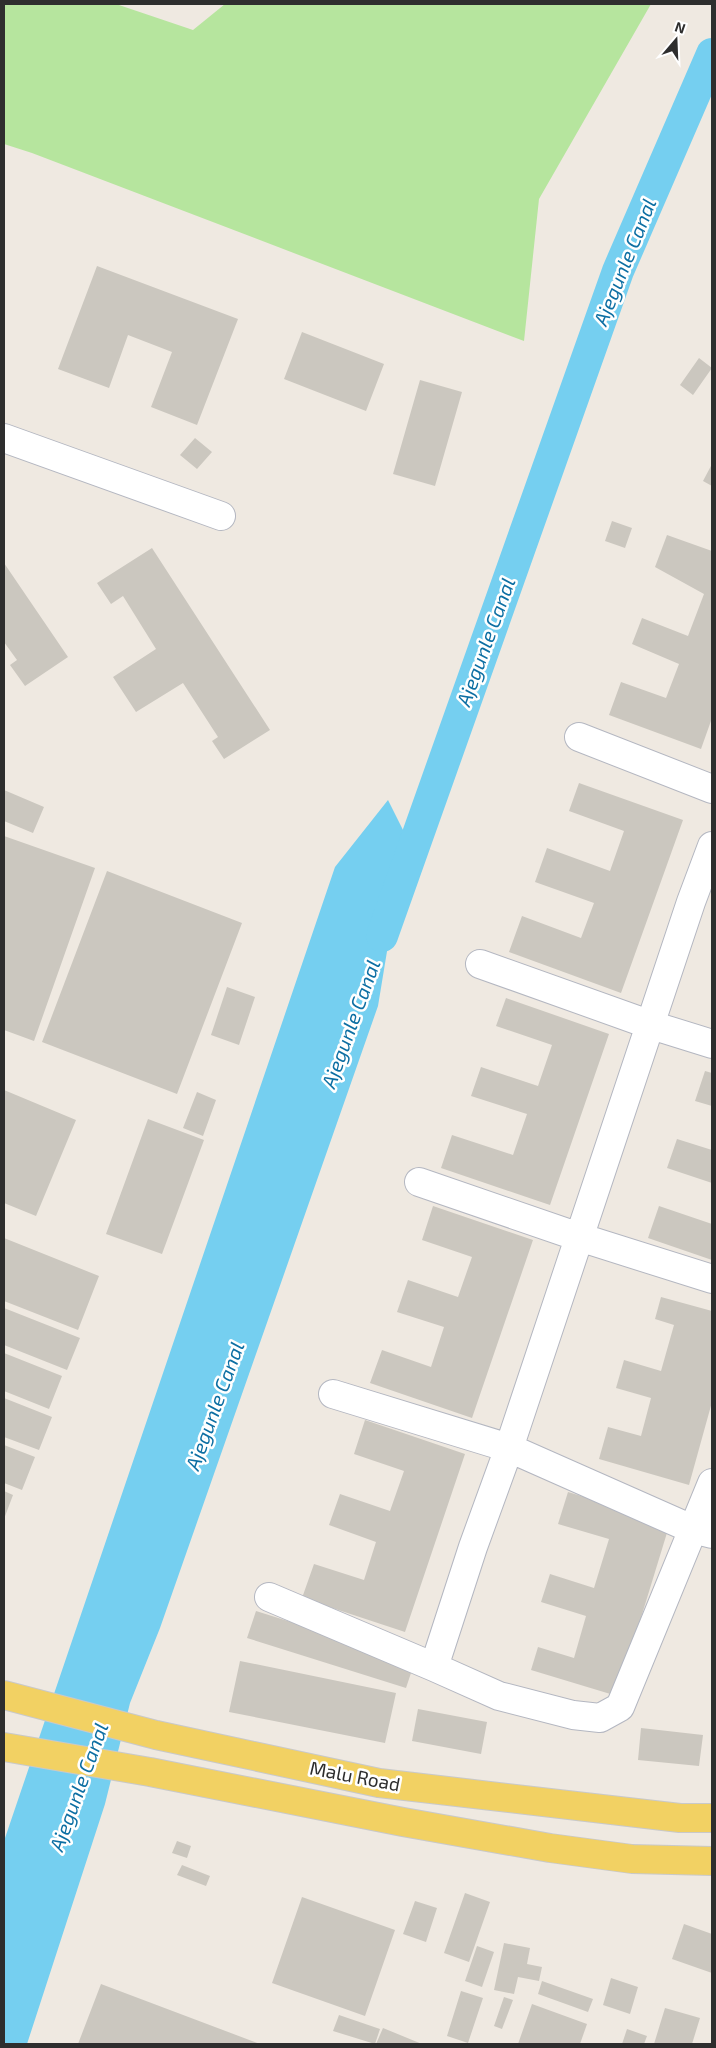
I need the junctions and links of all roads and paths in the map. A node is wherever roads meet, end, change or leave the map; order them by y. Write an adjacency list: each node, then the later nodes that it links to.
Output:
1 (4, 438): 2 (street)
2 (221, 516)
3 (580, 737): 4 (street)
4 (712, 789)
5 (712, 846): 7 (street)
6 (480, 964): 7 (street)
7 (650, 1025): 8 (street); 10 (street)
8 (712, 1044)
9 (419, 1182): 10 (street)
10 (578, 1237): 11 (street); 13 (street)
11 (712, 1279)
12 (333, 1394): 13 (street)
13 (509, 1448): 15 (street); 17 (street)
14 (712, 1483): 15 (street)
15 (702, 1531): 17 (street)
16 (269, 1597): 17 (street)
17 (434, 1666)
18 (11, 1697): 20 (main road, Malu Road)
19 (4, 1747): 21 (main road, Malu Road)
20 (712, 1818)
21 (712, 1861)

